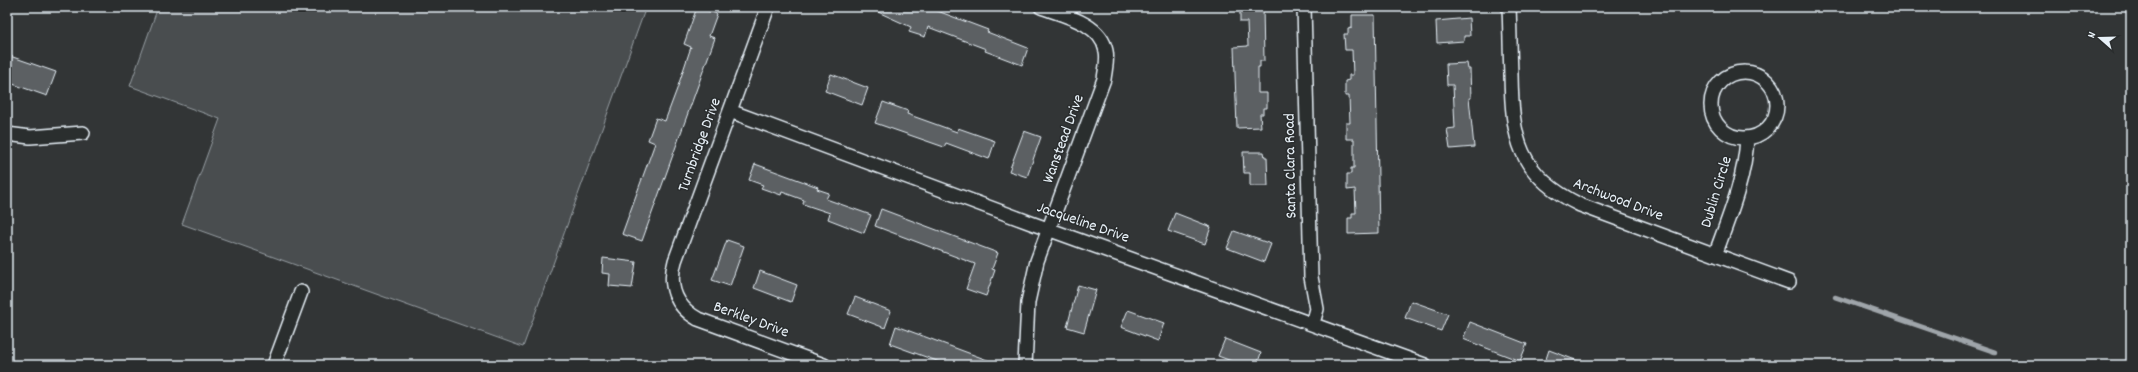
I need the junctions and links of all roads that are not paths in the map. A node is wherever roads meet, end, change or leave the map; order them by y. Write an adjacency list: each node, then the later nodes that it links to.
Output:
1 (768, 7): 5 (street, Turnbridge Drive)
2 (1041, 7): 9 (street, Wanstead Drive)
3 (1304, 7): 14 (street, Santa Clara Road)
4 (1509, 7): 10 (street, Archwood Drive)
5 (730, 111): 9 (street, Jacqueline Drive); 13 (street, Turnbridge Drive)
6 (83, 133): 7 (street)
7 (7, 134)
8 (1747, 138): 8 (street, Dublin Circle); 10 (street, Dublin Circle)
9 (1049, 229): 14 (street, Jacqueline Drive); 17 (street, Wanstead Drive)
10 (1715, 255): 11 (street, Archwood Drive)
11 (1789, 282)
12 (301, 292): 15 (street)
13 (675, 296): 16 (street, Berkley Drive)
14 (1313, 323): 18 (street, Jacqueline Drive)
15 (274, 365)
16 (824, 365)
17 (1025, 365)
18 (1425, 365)

